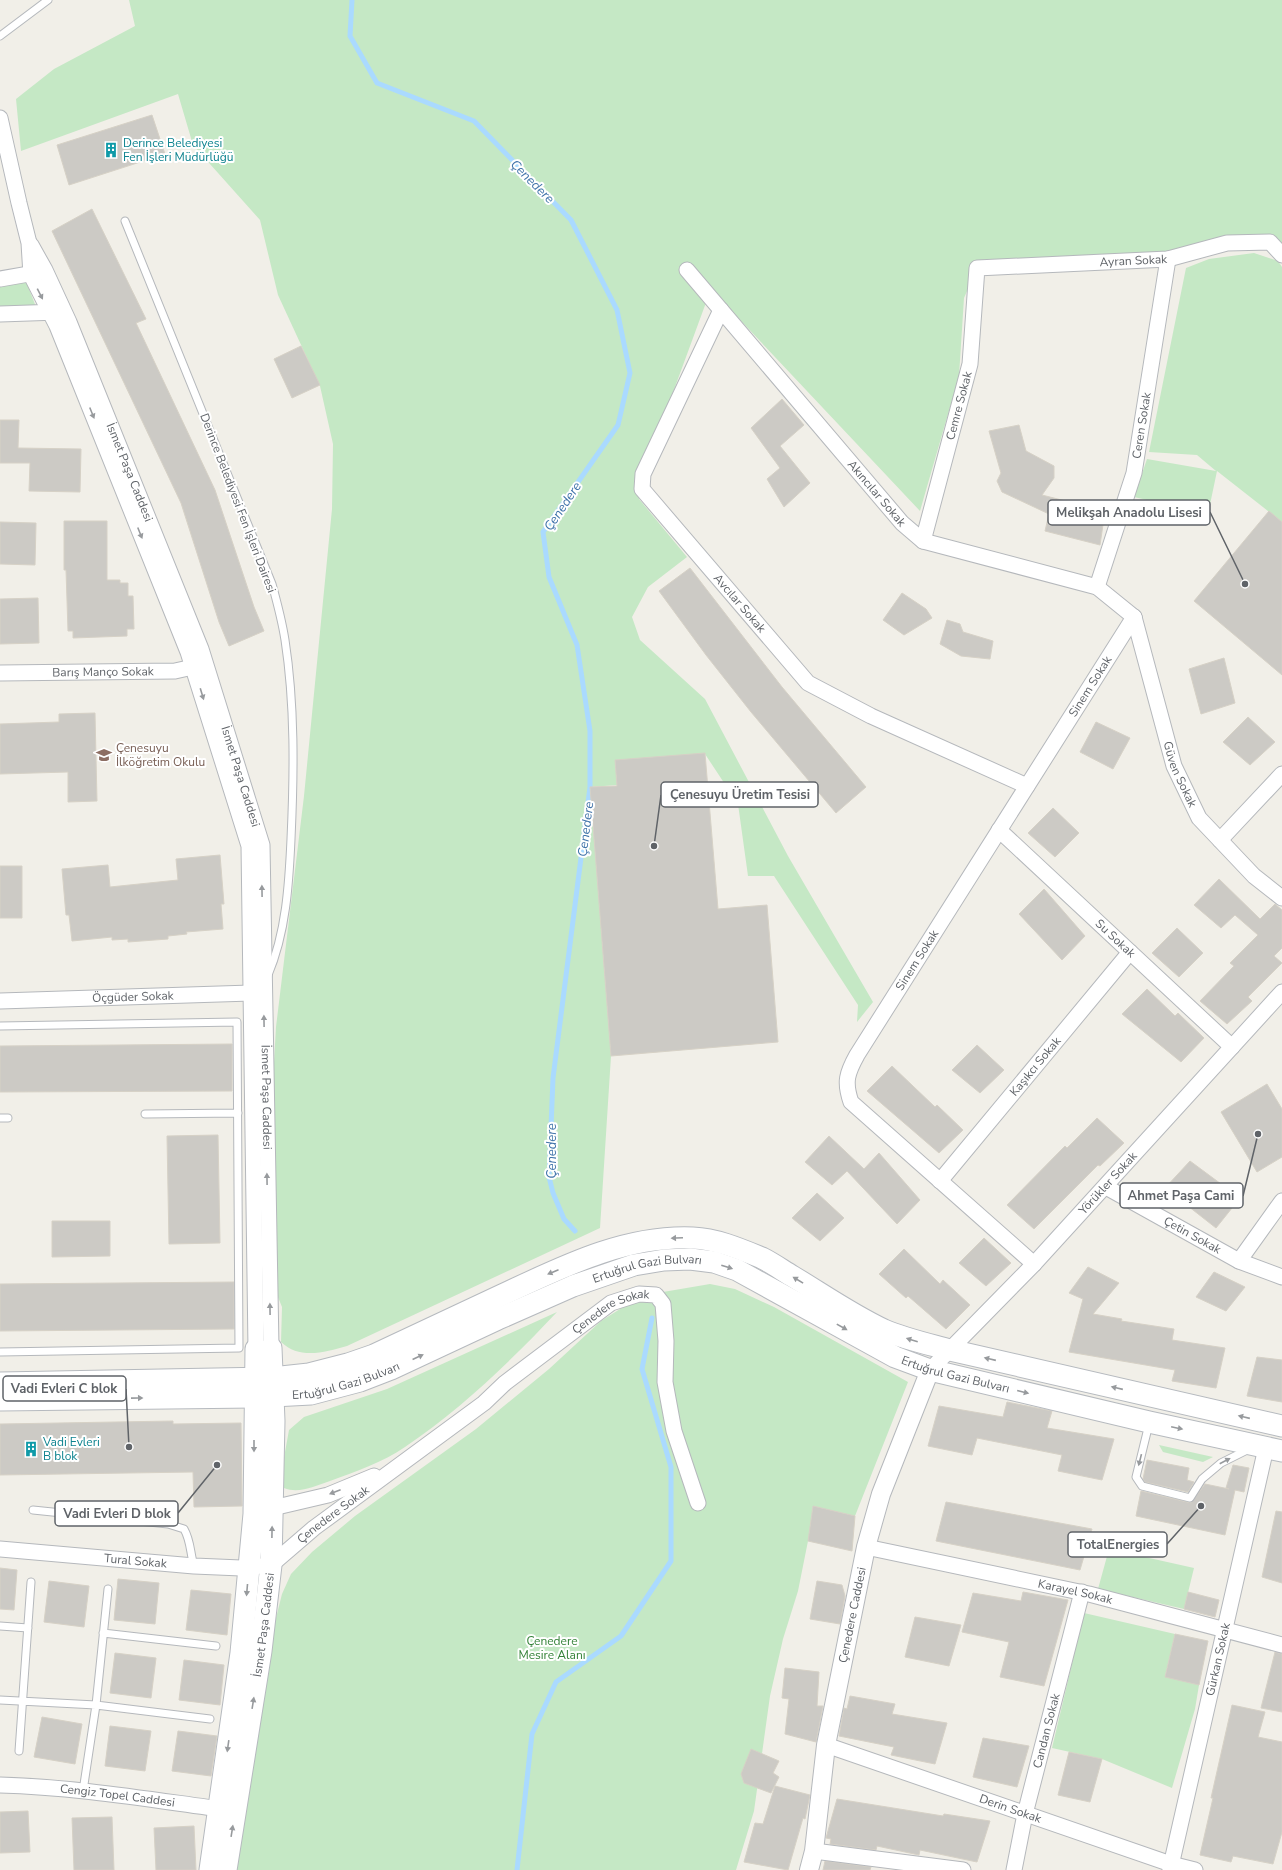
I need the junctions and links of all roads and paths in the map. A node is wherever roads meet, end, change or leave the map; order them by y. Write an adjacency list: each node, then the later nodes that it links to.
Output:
1 (48, 0): 2 (lane)
2 (0, 36)
3 (0, 118): 5 (street, İsmet Paşa Caddesi)
4 (125, 221): 27 (lane, Derince Belediyesi Fen İşleri Dairesi)
5 (29, 243): 9 (street, İsmet Paşa Caddesi); 11 (street, İsmet Paşa Caddesi)
6 (1282, 255): 7 (street, Ayran Sokak)
7 (1168, 259): 8 (street, Ayran Sokak); 17 (street, Ceren Sokak)
8 (977, 268): 16 (street, Cemre Sokak)
9 (45, 270): 11 (street); 14 (street, İsmet Paşa Caddesi)
10 (687, 270): 13 (street, Akıncılar Sokak)
11 (31, 275): 12 (street); 14 (street, İsmet Paşa Caddesi, one-way to 14)
12 (0, 279)
13 (721, 310): 16 (street, Akıncılar Sokak); 22 (street, Avcılar Sokak)
14 (58, 313): 15 (street); 19 (street, İsmet Paşa Caddesi)
15 (0, 314)
16 (923, 541): 17 (street, Akıncılar Sokak)
17 (1097, 587): 18 (street, Akıncılar Sokak)
18 (1134, 617): 22 (street, Sinem Sokak); 24 (street, Güven Sokak)
19 (199, 665): 20 (street, Barış Manço Sokak); 27 (street, İsmet Paşa Caddesi)
20 (0, 673)
21 (1282, 774): 24 (street)
22 (1027, 786): 23 (street, Sinem Sokak)
23 (999, 830): 26 (street, Su Sokak); 36 (street, Sinem Sokak)
24 (1220, 840): 25 (street, Güven Sokak)
25 (1282, 898)
26 (1130, 952): 31 (street, Su Sokak); 36 (street, Kaşıkcı Sokak)
27 (257, 990): 29 (street, Öçgüder Sokak); 42 (street, İsmet Paşa Caddesi)
28 (1282, 992): 31 (street, Yörükler Sokak)
29 (0, 1001)
30 (0, 1026): 32 (lane)
31 (1232, 1047): 37 (street, Yörükler Sokak)
32 (238, 1113): 33 (lane); 44 (lane)
33 (145, 1114)
34 (0, 1118): 35 (lane)
35 (8, 1118)
36 (940, 1181): 40 (street, Sinem Sokak)
37 (1106, 1187): 39 (street, Çetin Sokak); 40 (street, Yörükler Sokak)
38 (1282, 1201): 39 (street)
39 (1239, 1261): 41 (street, Çetin Sokak)
40 (1034, 1264): 43 (street, Yörükler Sokak)
41 (1282, 1277)
42 (264, 1348): 47 (main road); 48 (main road, İsmet Paşa Caddesi); 49 (main road)
43 (950, 1350): 45 (street, Yörükler Sokak); 47 (main road, Ertuğrul Gazi Bulvarı, one-way to 47); 53 (main road, Ertuğrul Gazi Bulvarı, one-way to 43)
44 (0, 1352)
45 (930, 1370): 47 (main road, Ertuğrul Gazi Bulvarı, one-way to 45); 52 (main road, Ertuğrul Gazi Bulvarı, one-way to 52); 59 (street, Çenedere Caddesi)
46 (0, 1383): 49 (main road, Ertuğrul Gazi Bulvarı)
47 (310, 1384): 48 (main road, Ertuğrul Gazi Bulvarı); 51 (main road)
48 (264, 1388): 49 (main road, Ertuğrul Gazi Bulvarı); 51 (main road, İsmet Paşa Caddesi)
49 (211, 1389): 50 (main road, Ertuğrul Gazi Bulvarı, one-way to 49); 51 (main road)
50 (0, 1400)
51 (264, 1419): 58 (main road, İsmet Paşa Caddesi)
52 (1149, 1422): 54 (main road, Ertuğrul Gazi Bulvarı, one-way to 54); 54 (lane, one-way to 54)
53 (1282, 1426)
54 (1268, 1448): 69 (street, Gürkan Sokak)
55 (397, 1466): 56 (street, Çenedere Sokak); 58 (street, Çenedere Sokak, one-way to 58); 61 (street, Çenedere Sokak)
56 (698, 1503)
57 (33, 1510): 62 (lane)
58 (263, 1511): 61 (main road, İsmet Paşa Caddesi, one-way to 58); 63 (main road, İsmet Paşa Caddesi)
59 (866, 1547): 66 (street, Karayel Sokak); 77 (street, Çenedere Caddesi)
60 (0, 1549): 62 (street, Tural Sokak)
61 (271, 1565): 63 (street, Tural Sokak); 81 (main road, İsmet Paşa Caddesi, one-way to 61)
62 (194, 1566): 63 (street, Tural Sokak)
63 (249, 1567): 81 (main road, İsmet Paşa Caddesi, one-way to 81)
64 (31, 1582): 68 (lane)
65 (108, 1589): 70 (lane)
66 (1082, 1592): 69 (street, Karayel Sokak); 82 (street, Candan Sokak)
67 (0, 1626): 68 (lane)
68 (28, 1628): 74 (lane)
69 (1223, 1630): 71 (street, Karayel Sokak); 84 (street, Gürkan Sokak)
70 (103, 1633): 72 (lane); 75 (lane)
71 (1282, 1645)
72 (216, 1646)
73 (0, 1700): 74 (lane)
74 (22, 1701): 75 (lane); 78 (lane)
75 (96, 1705): 76 (lane); 80 (lane)
76 (210, 1718)
77 (826, 1745): 82 (street, Derin Sokak); 83 (street, Çenedere Caddesi)
78 (19, 1751)
79 (0, 1785): 80 (street, Cengiz Topel Caddesi)
80 (83, 1791): 81 (street, Cengiz Topel Caddesi)
81 (227, 1810): 85 (main road, İsmet Paşa Caddesi); 86 (main road, İsmet Paşa Caddesi, one-way to 81)
82 (1025, 1814): 84 (street, Derin Sokak); 89 (street, Candan Sokak)
83 (814, 1851): 87 (street, Çenedere Caddesi); 88 (street)
84 (1170, 1867): 90 (street, Derin Sokak)
85 (210, 1870)
86 (226, 1870)
87 (809, 1870)
88 (963, 1870)
89 (1014, 1870)
90 (1195, 1870)

